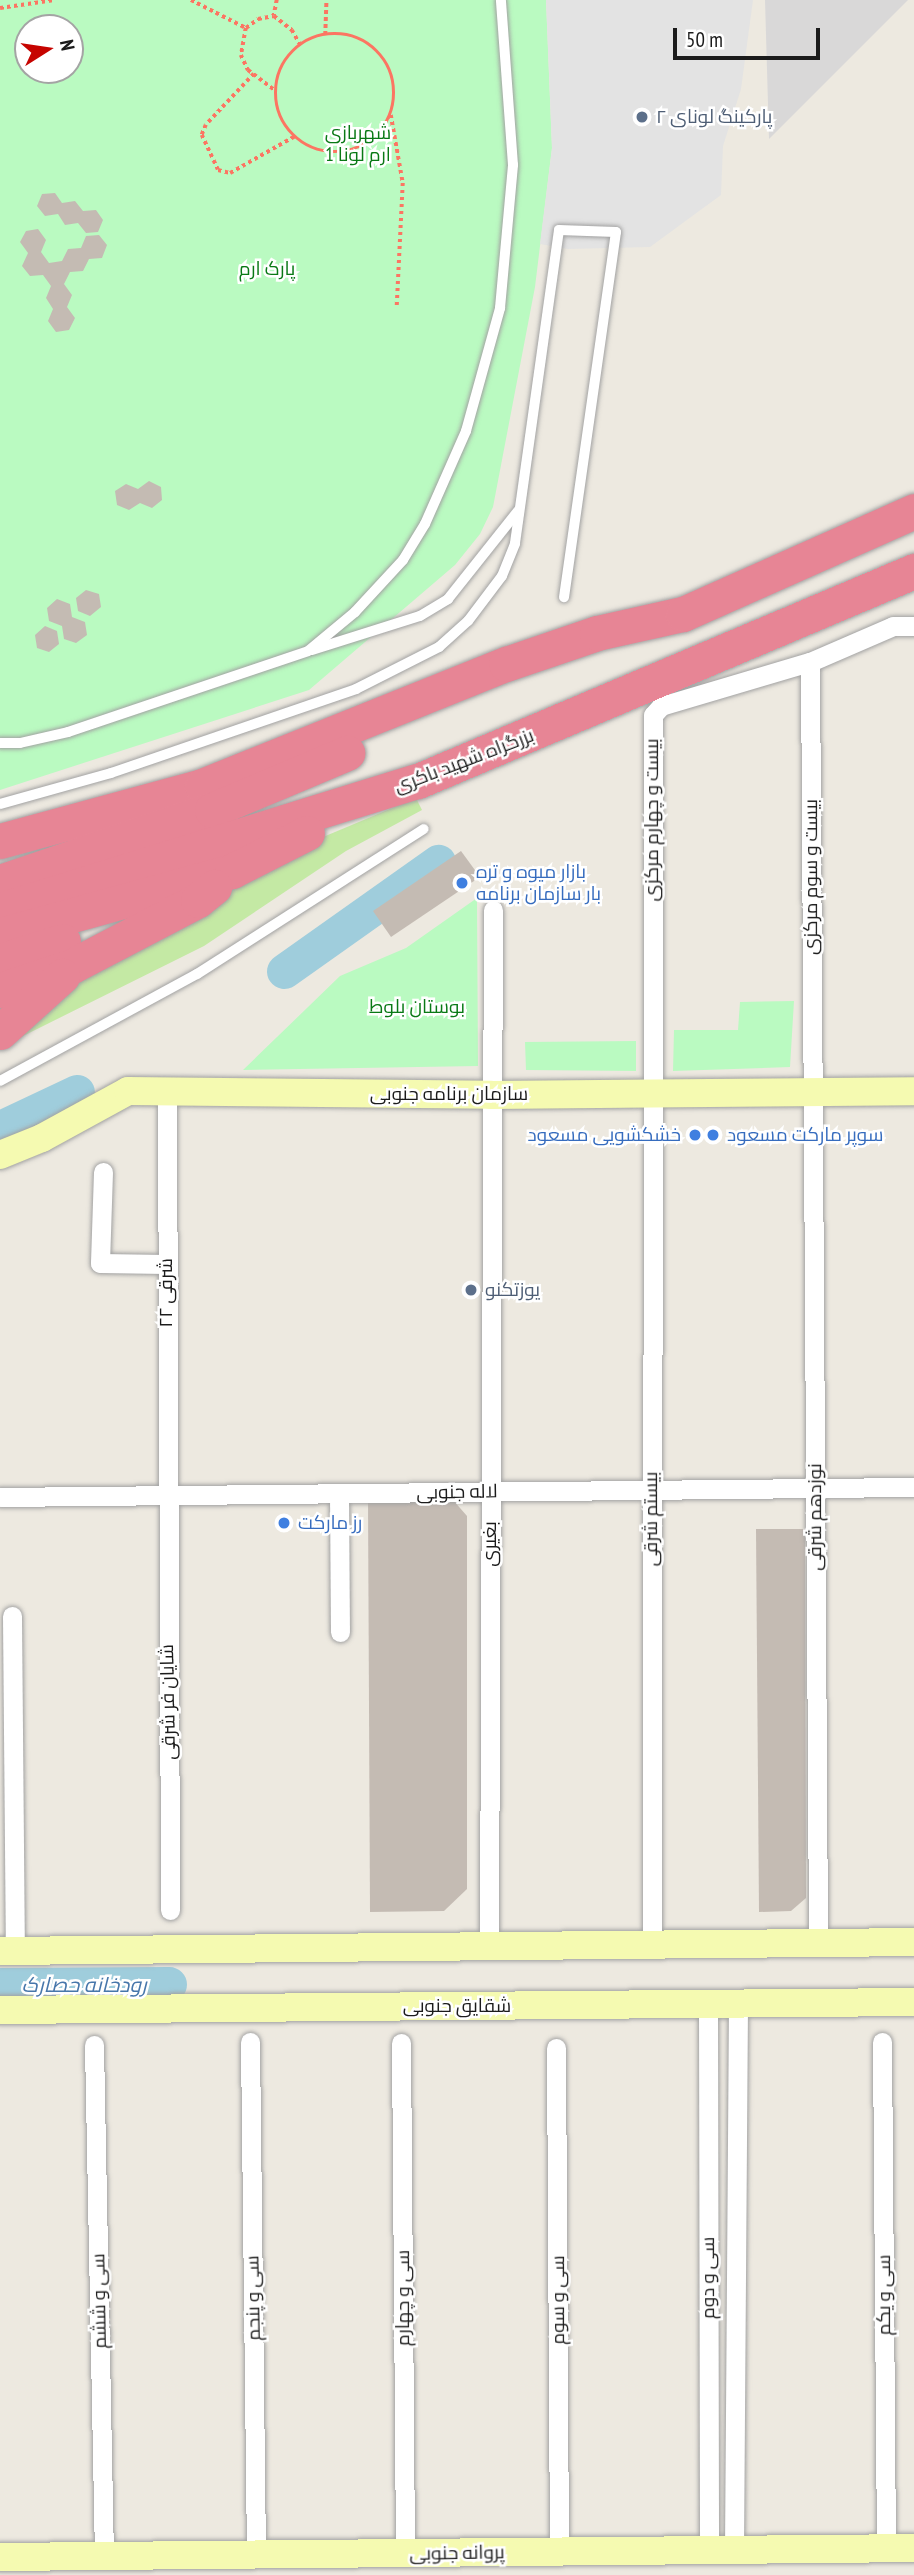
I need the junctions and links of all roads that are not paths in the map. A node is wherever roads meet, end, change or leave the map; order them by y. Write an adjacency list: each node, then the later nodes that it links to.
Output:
1 (501, 0): 8 (lane)
2 (519, 510): 5 (lane); 8 (lane); 12 (lane)
3 (914, 510): 6 (highway)
4 (914, 571): 11 (highway, بزرگراه شهید باکری)
5 (564, 597)
6 (683, 614): 14 (highway); 16 (highway)
7 (914, 626): 9 (street, بیست و چهارم مرکزی)
8 (309, 651): 10 (lane)
9 (810, 662): 27 (street, بیست و سوم مرکزی); 28 (street, بیست و چهارم مرکزی)
10 (0, 743)
11 (397, 788): 15 (highway); 17 (highway, بزرگراه شهید باکری)
12 (0, 804)
13 (424, 829): 24 (lane)
14 (0, 841)
15 (232, 871): 19 (highway); 20 (highway); 21 (highway)
16 (0, 882)
17 (0, 910)
18 (493, 910): 29 (street, بغیری)
19 (0, 935)
20 (0, 961)
21 (72, 966): 22 (highway); 23 (highway)
22 (0, 990)
23 (0, 1032)
24 (0, 1081)
25 (167, 1091): 29 (street, سازمان برنامه جنوبی); 30 (street, سازمان برنامه جنوبی); 32 (street, ۲۲ شرقی)
26 (914, 1091): 27 (street, سازمان برنامه جنوبی)
27 (813, 1092): 28 (street, سازمان برنامه جنوبی); 34 (street, نوزدهم شرقی)
28 (650, 1094): 29 (street, سازمان برنامه جنوبی); 35 (street, بیستم شرقی)
29 (491, 1095): 36 (street, بغیری)
30 (0, 1155)
31 (103, 1172): 32 (street)
32 (166, 1264): 38 (street, ۲۲ شرقی)
33 (914, 1487): 34 (street, لاله جنوبی)
34 (815, 1488): 35 (street, لاله جنوبی); 44 (street, نوزدهم شرقی)
35 (650, 1489): 36 (street, لاله جنوبی); 45 (street, بیستم شرقی)
36 (490, 1491): 37 (street, لاله جنوبی); 46 (street, بغیری)
37 (339, 1493): 38 (street, لاله جنوبی); 41 (street)
38 (166, 1495): 39 (street, لاله جنوبی); 42 (street, شایان فر شرقی)
39 (0, 1497)
40 (12, 1616): 47 (street)
41 (340, 1632)
42 (170, 1910)
43 (914, 1942): 44 (street)
44 (818, 1943): 45 (street)
45 (652, 1945): 46 (street)
46 (489, 1946): 47 (street)
47 (8, 1951)
48 (914, 2002): 51 (street, شقایق جنوبی)
49 (0, 2010): 50 (street, شقایق جنوبی)
50 (708, 2016): 51 (street, شقایق جنوبی); 57 (street, سی و دوم)
51 (737, 2017): 58 (street, سی و دوم)
52 (250, 2042): 64 (street, سی و پنجم)
53 (882, 2042): 60 (street, سی و یکم)
54 (401, 2043): 63 (street, سی و چهارم)
55 (94, 2045): 65 (street, سی و ششم)
56 (556, 2048): 62 (street, سی و سوم)
57 (708, 2206): 58 (street); 61 (street, سی و دوم)
58 (736, 2207): 61 (street, سی و دوم)
59 (914, 2548): 60 (street, پروانه جنوبی)
60 (886, 2549): 67 (street, پروانه جنوبی)
61 (721, 2550): 62 (street, پروانه جنوبی); 67 (street, پروانه جنوبی)
62 (559, 2552): 63 (street, پروانه جنوبی)
63 (404, 2553): 64 (street, پروانه جنوبی)
64 (256, 2554): 65 (street, پروانه جنوبی)
65 (104, 2556): 66 (street, پروانه جنوبی)
66 (0, 2557)
67 (785, 2562)

